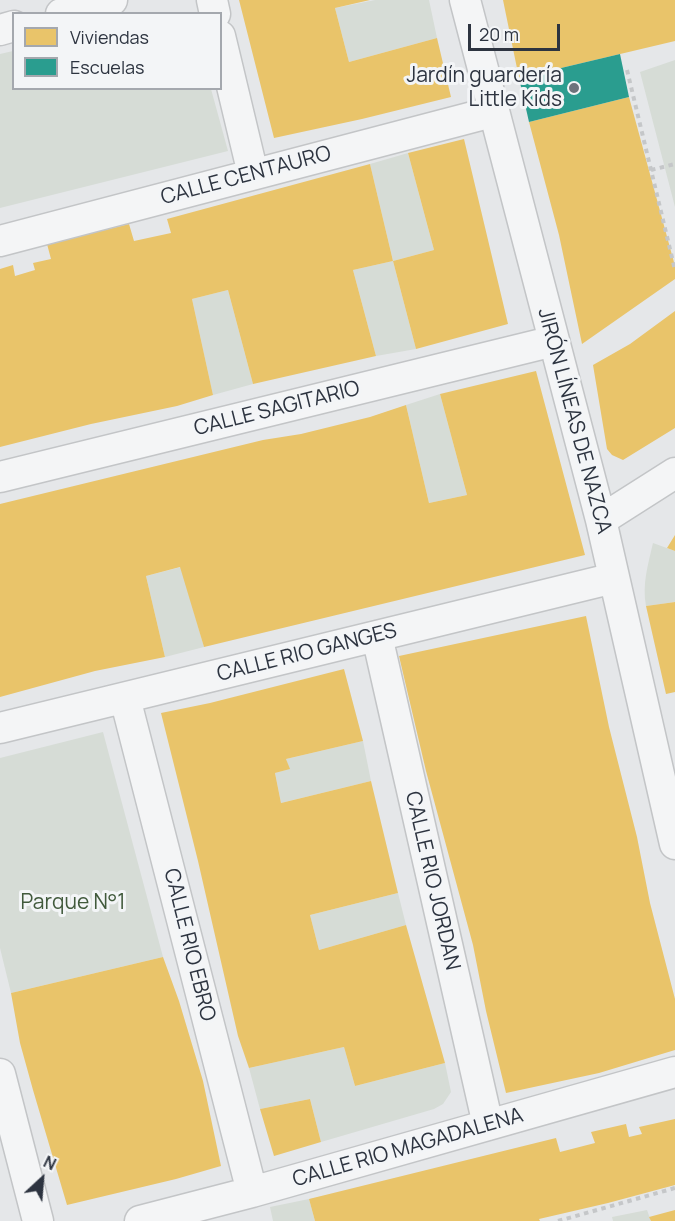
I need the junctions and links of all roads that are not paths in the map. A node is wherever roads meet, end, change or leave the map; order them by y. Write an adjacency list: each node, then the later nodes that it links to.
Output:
1 (112, 0): 3 (street)
2 (465, 0): 5 (street, JIRÓN LÍNEAS DE NAZCA)
3 (68, 12)
4 (222, 44): 6 (street)
5 (492, 111): 6 (street, CALLE CENTAURO); 8 (street, JIRÓN LÍNEAS DE NAZCA)
6 (253, 174): 7 (street, CALLE CENTAURO)
7 (0, 241)
8 (554, 342): 10 (street, CALLE SAGITARIO); 11 (street, JIRÓN LÍNEAS DE NAZCA)
9 (675, 473): 11 (street)
10 (0, 477)
11 (601, 520): 12 (street, JIRÓN LÍNEAS DE NAZCA)
12 (614, 578): 13 (street, CALLE RIO GANGES); 16 (street, JIRÓN LÍNEAS DE NAZCA)
13 (377, 636): 14 (street, CALLE RIO GANGES); 19 (street, CALLE RIO JORDAN)
14 (125, 698): 15 (street, CALLE RIO GANGES); 20 (street, CALLE RIO EBRO)
15 (0, 728)
16 (675, 844)
17 (675, 1072): 19 (street, CALLE RIO MAGADALENA)
18 (0, 1074): 21 (street)
19 (488, 1125): 20 (street, CALLE RIO MAGADALENA)
20 (252, 1192): 22 (street, CALLE RIO MAGADALENA)
21 (38, 1221)
22 (140, 1221)

